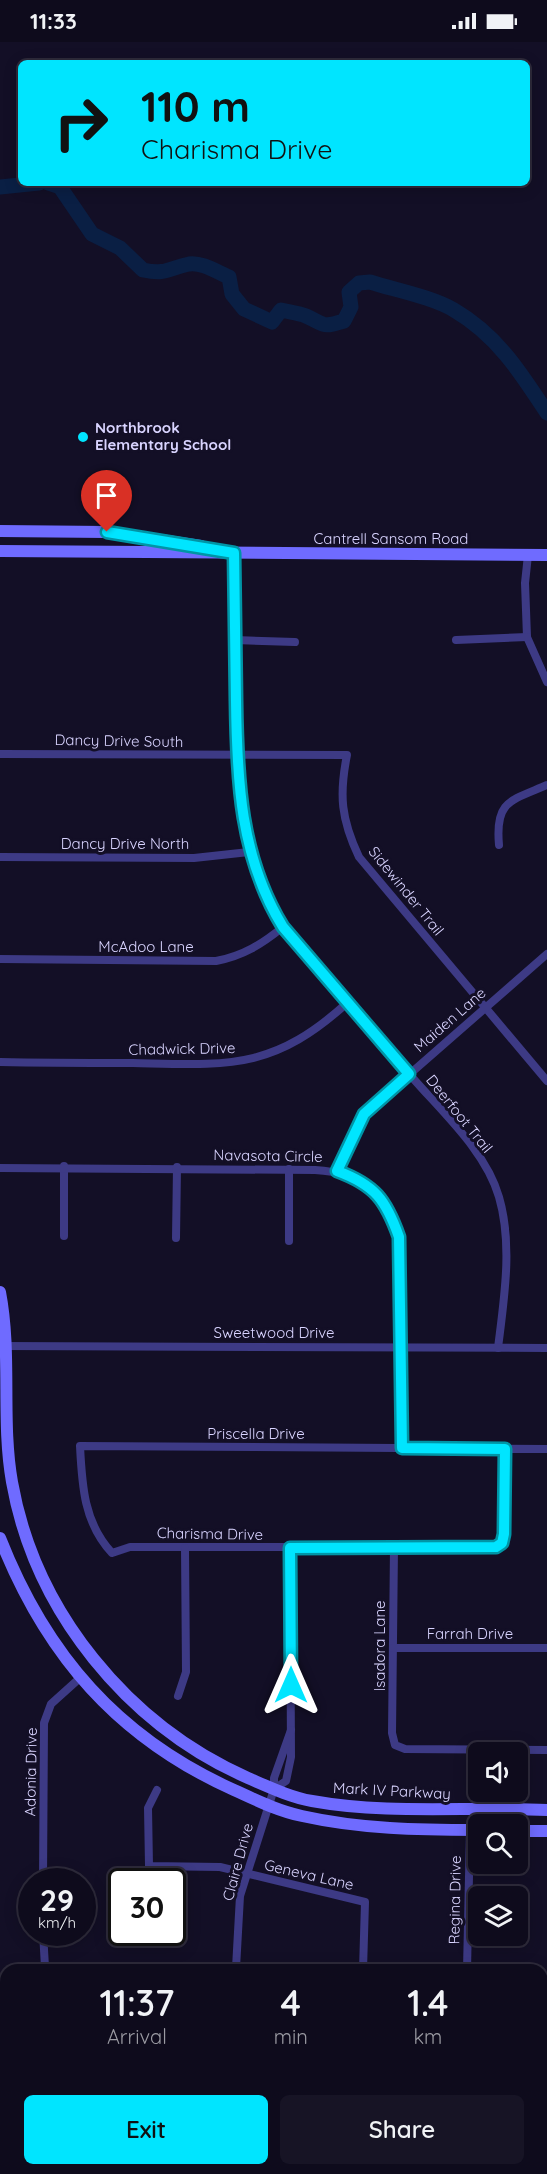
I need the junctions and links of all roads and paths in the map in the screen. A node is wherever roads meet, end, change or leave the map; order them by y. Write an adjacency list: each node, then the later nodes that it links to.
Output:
1 (0, 531): 2 (main road, Cantrell Sansom Road)
2 (100, 532): 4 (main road); 5 (main road, Cantrell Sansom Road)
3 (0, 551): 4 (main road, Cantrell Sansom Road)
4 (100, 552): 5 (main road, Cantrell Sansom Road)
5 (234, 553): 6 (main road, Cantrell Sansom Road); 9 (street, Deerfoot Trail)
6 (528, 555): 7 (main road, Cantrell Sansom Road); 8 (street)
7 (547, 555)
8 (527, 637): 10 (street); 12 (street)
9 (235, 640): 11 (street); 14 (street, Deerfoot Trail)
10 (456, 640)
11 (295, 642)
12 (547, 682)
13 (0, 754): 14 (street, Dancy Drive South)
14 (237, 756): 17 (street, Deerfoot Trail); 23 (street, Sidewinder Trail)
15 (547, 785): 16 (street)
16 (499, 845)
17 (249, 852): 18 (street, Dancy Drive North); 19 (street, Deerfoot Trail)
18 (0, 857)
19 (283, 927): 21 (street, McAdoo Lane); 22 (street, Deerfoot Trail)
20 (547, 954): 23 (street, Maiden Lane)
21 (0, 959)
22 (346, 1003): 24 (street, Chadwick Drive); 25 (street, Deerfoot Trail)
23 (486, 1006): 25 (street, Maiden Lane); 26 (street, Sidewinder Trail)
24 (0, 1062)
25 (409, 1074): 31 (street, Maiden Lane); 38 (street, Deerfoot Trail)
26 (547, 1081)
27 (64, 1166): 28 (street, Navasota Circle); 29 (street, Navasota Circle); 32 (street)
28 (177, 1167): 30 (street, Navasota Circle); 33 (street)
29 (0, 1168)
30 (289, 1168): 31 (street, Navasota Circle); 34 (street)
31 (337, 1171): 37 (street, Navasota Circle)
32 (64, 1236)
33 (176, 1238)
34 (289, 1241)
35 (0, 1292): 36 (main road, Mark IV Parkway)
36 (3, 1346): 37 (street, Sweetwood Drive); 53 (main road, Mark IV Parkway)
37 (400, 1347): 38 (street, Sweetwood Drive); 40 (street, Navasota Circle)
38 (498, 1348): 39 (street, Sweetwood Drive)
39 (547, 1348)
40 (402, 1448): 41 (street, Priscella Drive); 47 (street, Priscella Drive)
41 (505, 1449): 42 (street, Priscella Drive); 44 (street, Charisma Drive)
42 (547, 1449)
43 (0, 1538): 50 (main road)
44 (394, 1547): 46 (street, Charisma Drive); 48 (street, Isadora Lane)
45 (185, 1548): 46 (street, Charisma Drive); 47 (street, Charisma Drive); 51 (street)
46 (290, 1548): 53 (street, Claire Drive)
47 (112, 1553)
48 (393, 1648): 49 (street, Farrah Drive); 52 (street, Isadora Lane)
49 (547, 1648)
50 (81, 1677): 55 (main road); 60 (street, Adonia Drive)
51 (178, 1695)
52 (547, 1750)
53 (274, 1789): 55 (street, Claire Drive); 56 (main road, Mark IV Parkway)
54 (157, 1790): 61 (street, Geneva Lane)
55 (268, 1806): 57 (main road); 61 (street, Claire Drive)
56 (547, 1810)
57 (468, 1830)
58 (528, 1831): 59 (main road)
59 (547, 1831)
60 (43, 1868)
61 (246, 1873): 65 (street, Claire Drive); 66 (street, Geneva Lane)
62 (472, 1874): 67 (street, Regina Drive)
63 (44, 1946): 64 (street, Claire Drive)
64 (45, 1964)
65 (236, 1964)
66 (363, 1964)
67 (467, 1964)

